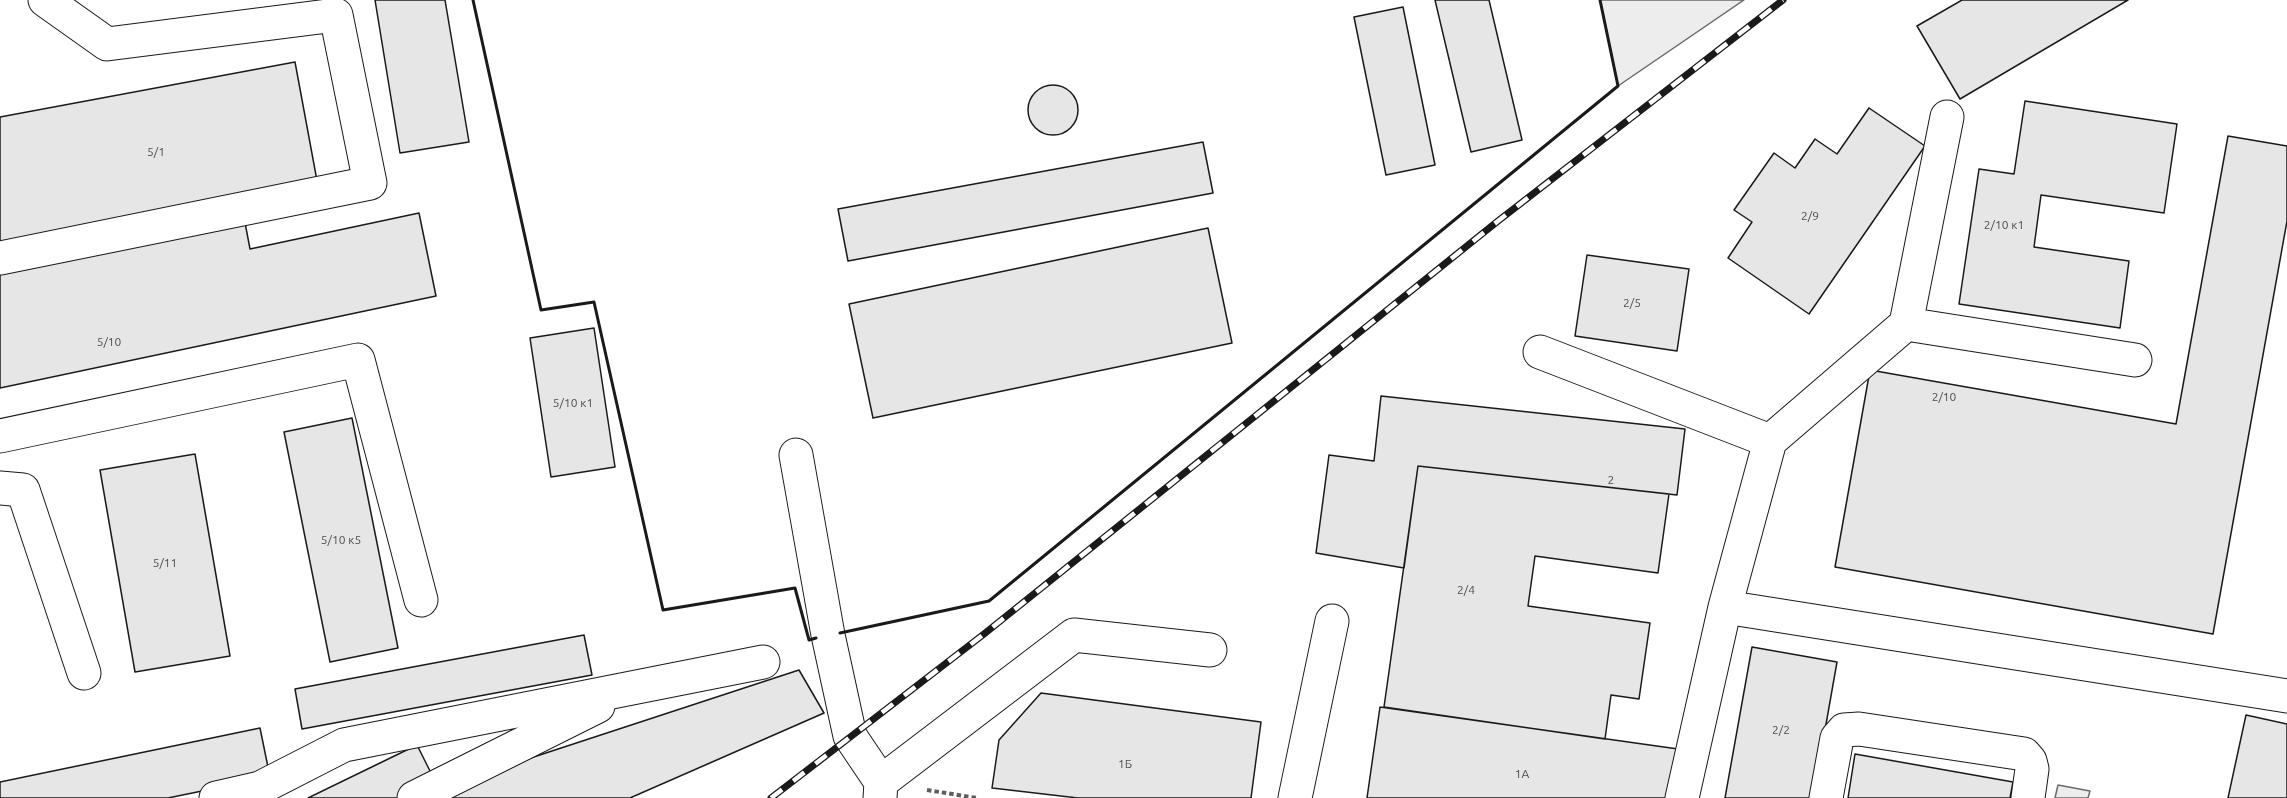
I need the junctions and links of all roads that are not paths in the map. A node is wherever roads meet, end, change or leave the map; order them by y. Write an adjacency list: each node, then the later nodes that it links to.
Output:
1 (45, 0): 3 (lane)
2 (1947, 117): 4 (lane)
3 (0, 258)
4 (1906, 324): 6 (lane); 8 (lane)
5 (1540, 352): 8 (lane)
6 (2135, 360)
7 (0, 436): 11 (lane)
8 (1770, 441): 12 (lane)
9 (796, 455): 19 (lane)
10 (0, 488): 16 (lane)
11 (420, 600)
12 (1725, 607): 18 (lane); 23 (lane)
13 (1332, 621): 22 (lane)
14 (1210, 650): 19 (lane)
15 (763, 662): 17 (lane)
16 (84, 673)
17 (638, 687): 20 (lane); 21 (lane)
18 (2287, 696)
19 (880, 790)
20 (216, 798)
21 (414, 798)
22 (1295, 798)
23 (1682, 798)
24 (1826, 798): 25 (lane)
25 (2028, 798)

